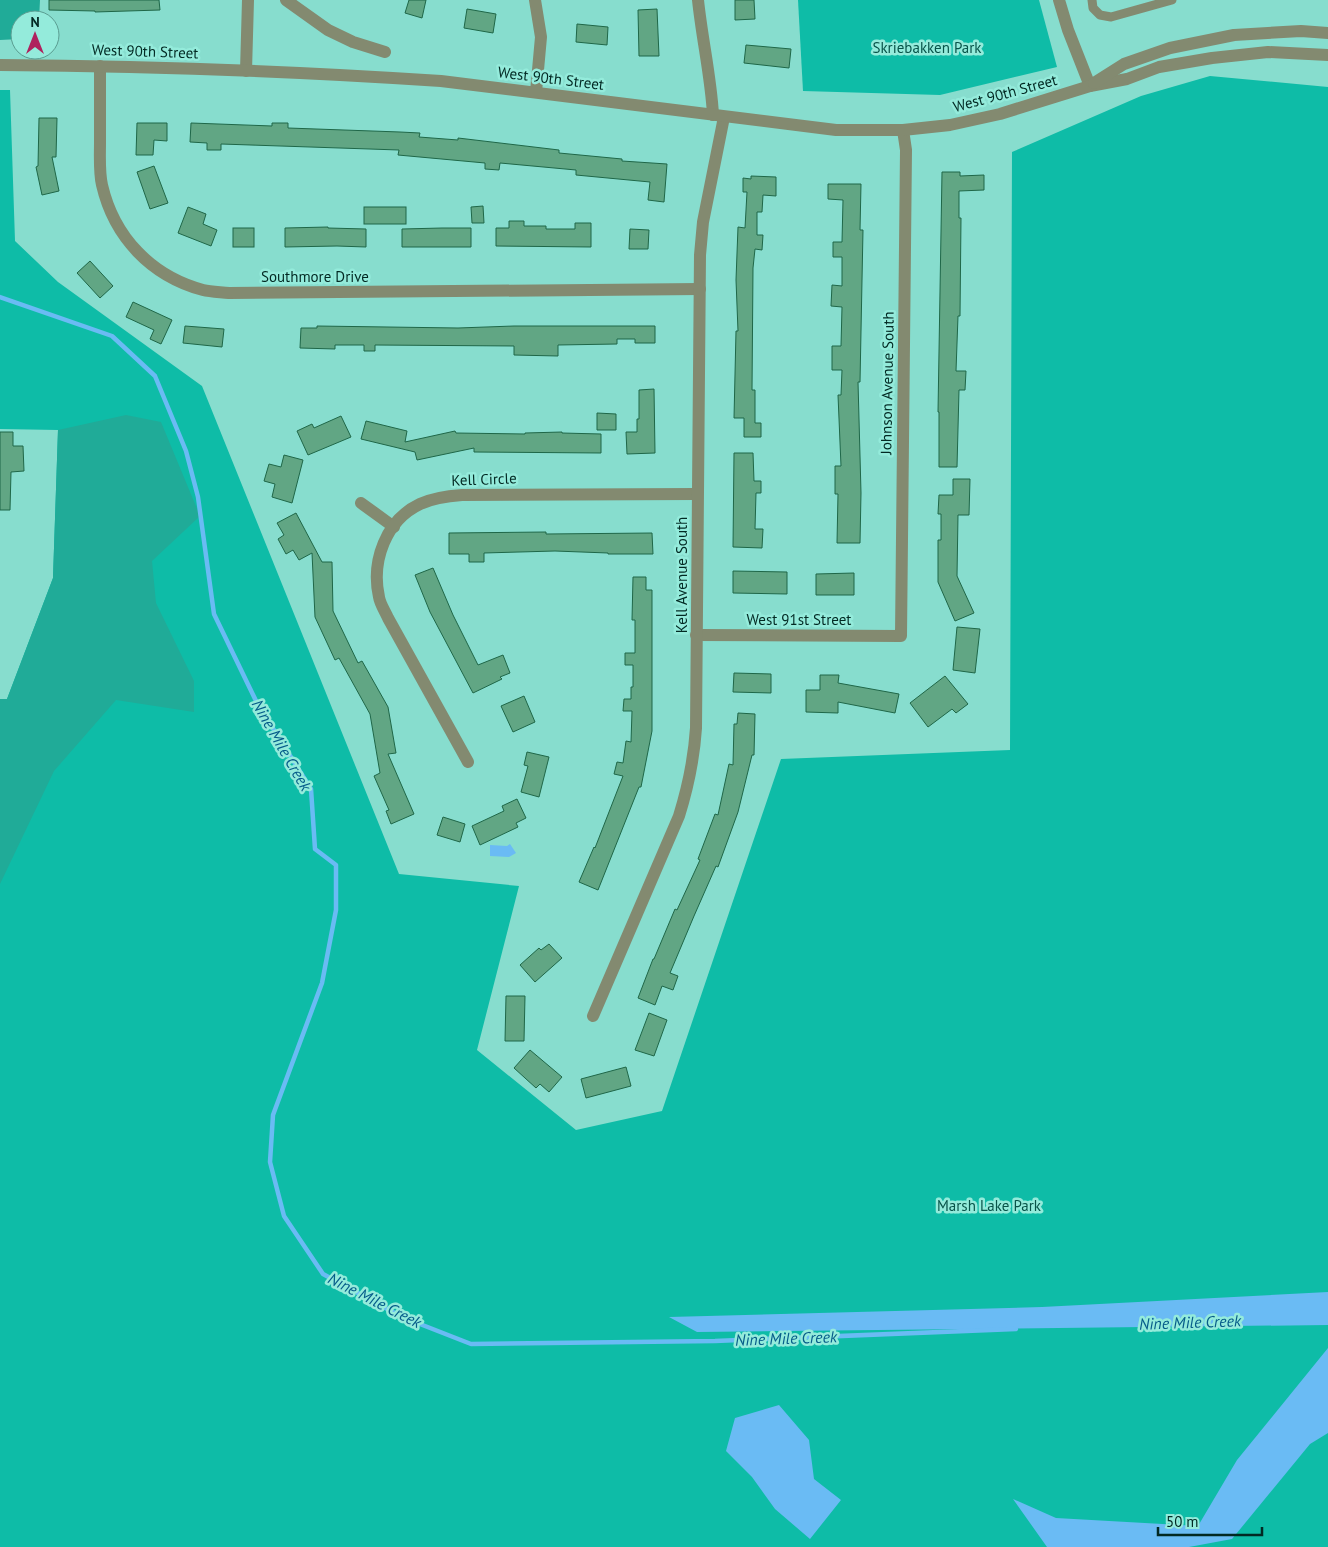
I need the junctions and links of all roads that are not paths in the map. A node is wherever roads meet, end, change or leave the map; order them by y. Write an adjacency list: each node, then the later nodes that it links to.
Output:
1 (248, 0): 13 (street)
2 (286, 0): 9 (street)
3 (535, 0): 15 (street)
4 (698, 0): 16 (street, Kell Avenue South)
5 (1059, 0): 14 (street)
6 (1092, 0): 7 (lane)
7 (1172, 0)
8 (1328, 33): 14 (street, West 90th Street)
9 (385, 52)
10 (1328, 55): 14 (street, West 90th Street)
11 (0, 65): 12 (street, West 90th Street)
12 (100, 66): 13 (street, West 90th Street); 18 (street, Southmore Drive)
13 (246, 71): 15 (street, West 90th Street)
14 (1090, 86): 17 (street, West 90th Street)
15 (536, 92): 16 (street, West 90th Street)
16 (718, 116): 17 (street, West 90th Street); 18 (street, Kell Avenue South)
17 (904, 130): 23 (street, Johnson Avenue South)
18 (700, 289): 19 (street, Kell Avenue South)
19 (698, 494): 21 (street, Kell Circle); 22 (street, Kell Avenue South)
20 (361, 503): 21 (street)
21 (394, 527): 24 (street, Kell Circle)
22 (696, 635): 23 (street, West 91st Street); 25 (street, Kell Avenue South)
23 (901, 636)
24 (468, 762)
25 (593, 1016)

